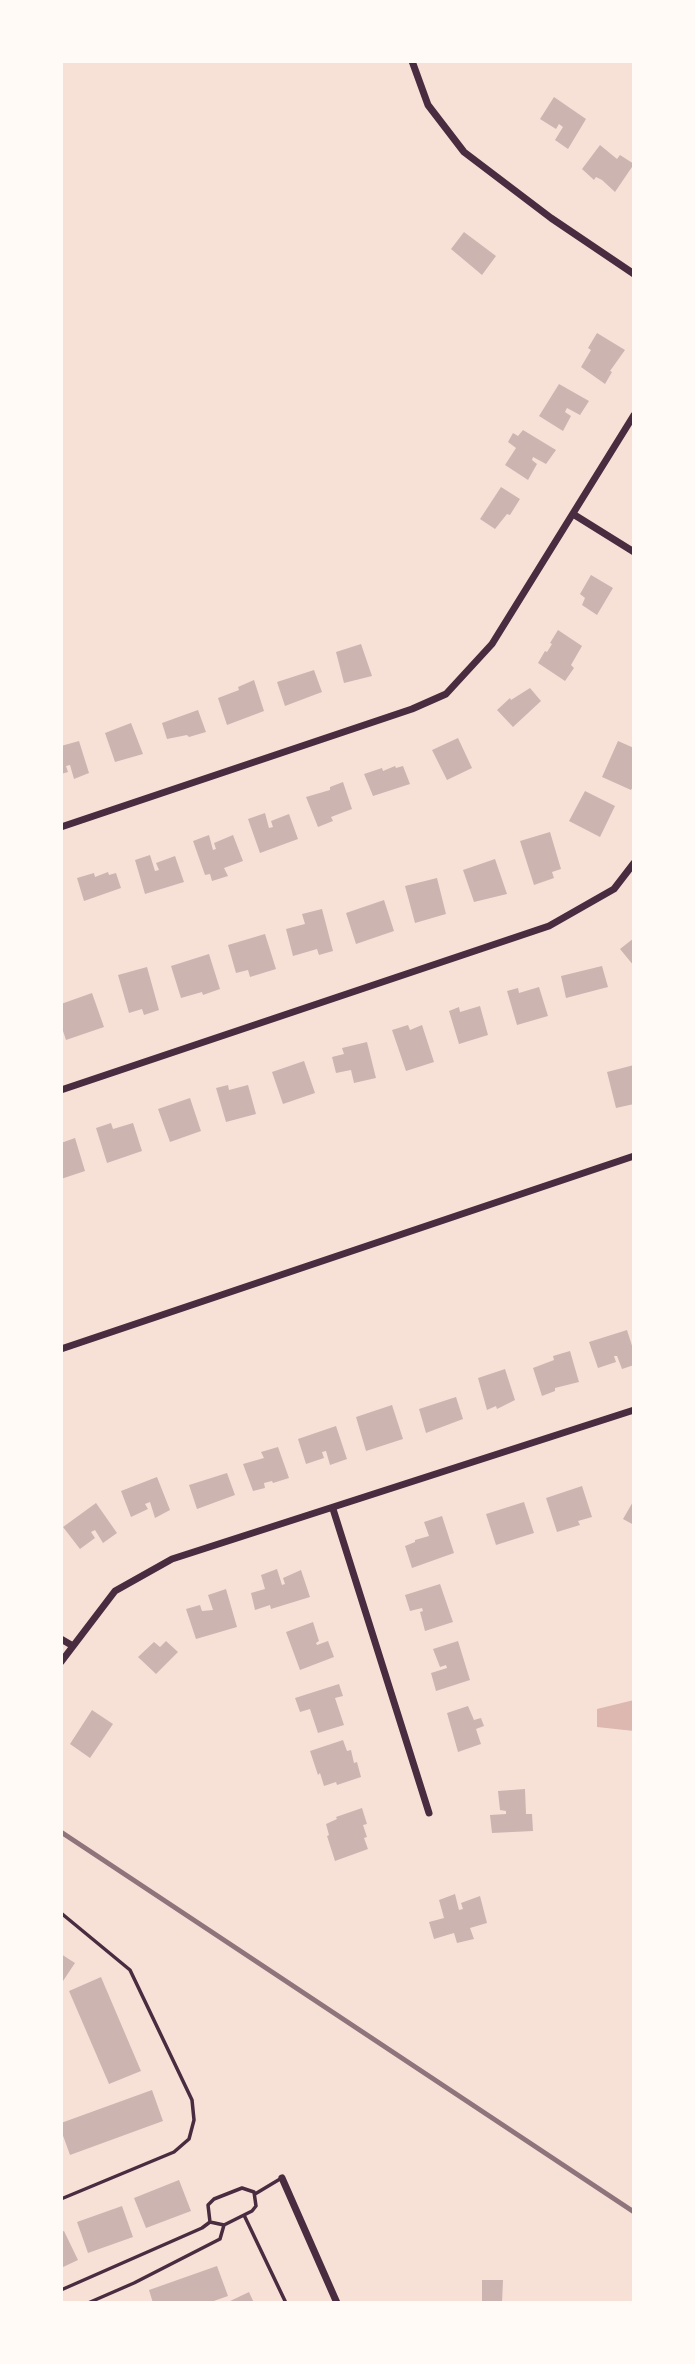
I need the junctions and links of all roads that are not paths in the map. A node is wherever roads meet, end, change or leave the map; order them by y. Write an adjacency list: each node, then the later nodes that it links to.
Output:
1 (412, 61): 2 (street)
2 (634, 274)
3 (634, 415): 4 (street)
4 (573, 514): 5 (street); 6 (street)
5 (634, 552)
6 (61, 827)
7 (634, 863): 8 (street)
8 (61, 1090)
9 (634, 1156): 10 (street)
10 (61, 1349)
11 (634, 1410): 12 (street)
12 (332, 1509): 14 (street); 16 (street)
13 (61, 1639): 14 (street)
14 (73, 1646): 15 (street)
15 (61, 1662)
16 (429, 1813)
17 (61, 1913): 20 (lane)
18 (282, 2178): 19 (lane); 27 (street)
19 (255, 2194): 21 (lane); 22 (lane)
20 (61, 2199)
21 (244, 2215): 23 (lane); 26 (lane)
22 (210, 2222): 23 (lane); 24 (lane)
23 (224, 2225): 25 (lane)
24 (61, 2290)
25 (88, 2303)
26 (286, 2303)
27 (337, 2303)

